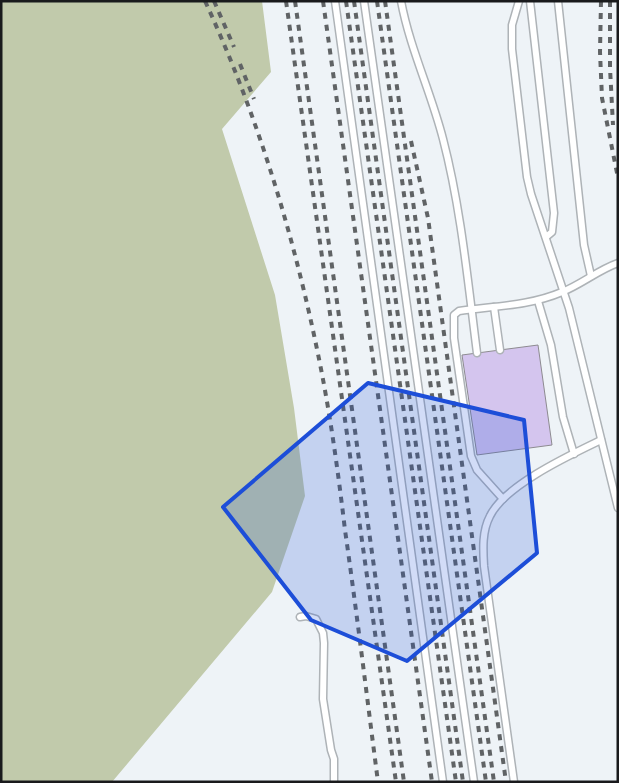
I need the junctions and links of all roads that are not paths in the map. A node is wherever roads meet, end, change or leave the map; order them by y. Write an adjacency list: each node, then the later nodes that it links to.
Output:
1 (334, 1): 22 (lane)
2 (364, 1): 23 (lane)
3 (401, 1): 13 (lane)
4 (519, 1): 7 (lane)
5 (530, 1): 7 (lane)
6 (558, 1): 9 (lane)
7 (546, 237): 10 (lane)
8 (618, 263): 9 (lane)
9 (591, 276): 10 (lane)
10 (564, 292): 11 (lane); 16 (lane)
11 (538, 301): 12 (lane); 17 (lane)
12 (494, 307): 13 (lane); 14 (lane)
13 (471, 310): 15 (lane); 18 (lane)
14 (500, 350)
15 (477, 353)
16 (601, 440): 17 (lane); 19 (lane)
17 (574, 454): 18 (lane)
18 (503, 499): 24 (lane)
19 (618, 508)
20 (300, 617): 21 (lane)
21 (334, 782)
22 (443, 782)
23 (474, 782)
24 (514, 782)

